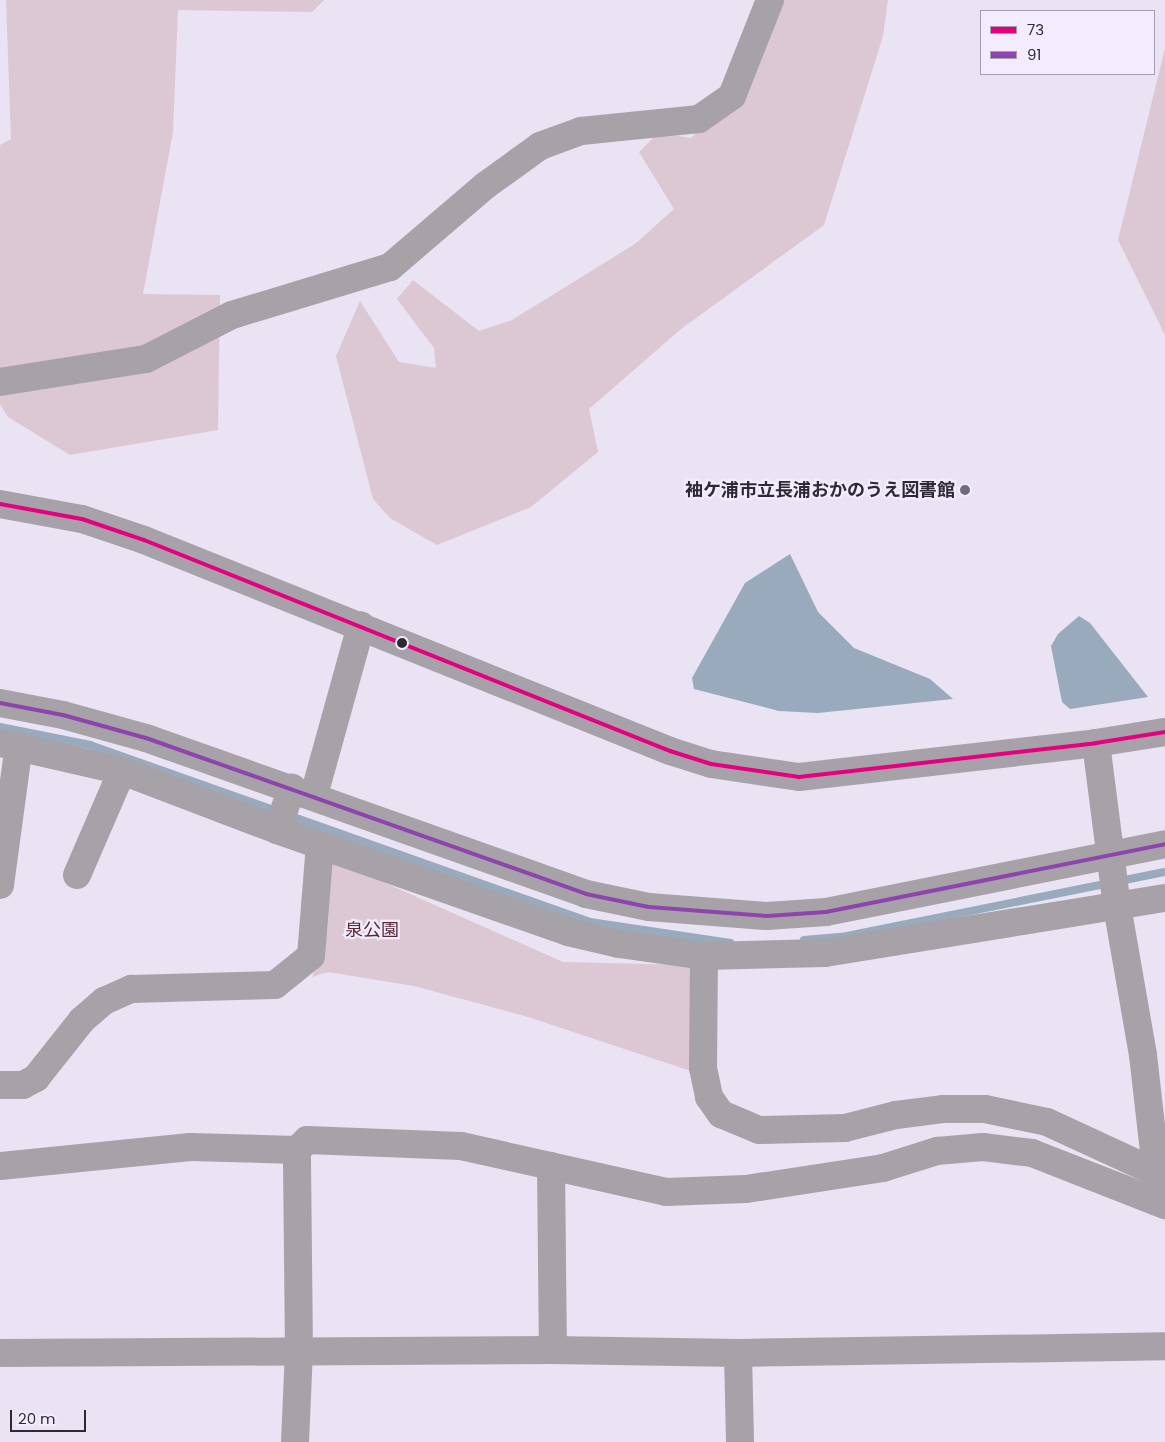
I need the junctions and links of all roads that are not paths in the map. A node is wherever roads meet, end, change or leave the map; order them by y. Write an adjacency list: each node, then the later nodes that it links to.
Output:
1 (770, 0): 2 (street)
2 (0, 382)
3 (0, 504): 4 (main road)
4 (361, 625): 7 (main road); 10 (street)
5 (0, 703): 10 (street)
6 (1165, 732): 7 (main road)
7 (1096, 743): 15 (street)
8 (9, 744): 9 (street); 16 (street)
9 (122, 771): 11 (street); 14 (street)
10 (303, 792): 11 (street); 15 (street)
11 (277, 830): 13 (street)
12 (1165, 844): 15 (street)
13 (320, 845): 18 (street); 20 (street)
14 (77, 875)
15 (1114, 882): 17 (street); 18 (street); 19 (street)
16 (0, 885)
17 (1165, 898)
18 (704, 956): 24 (street)
19 (1154, 1054): 24 (street)
20 (0, 1085)
21 (297, 1150): 22 (street); 23 (street); 28 (street)
22 (0, 1166)
23 (551, 1166): 25 (street); 27 (street)
24 (1155, 1172): 25 (street)
25 (1163, 1205)
26 (1165, 1346): 29 (street)
27 (553, 1350): 28 (street); 29 (street)
28 (299, 1352): 30 (street); 31 (street)
29 (738, 1353): 32 (street)
30 (0, 1354)
31 (295, 1442)
32 (740, 1442)

